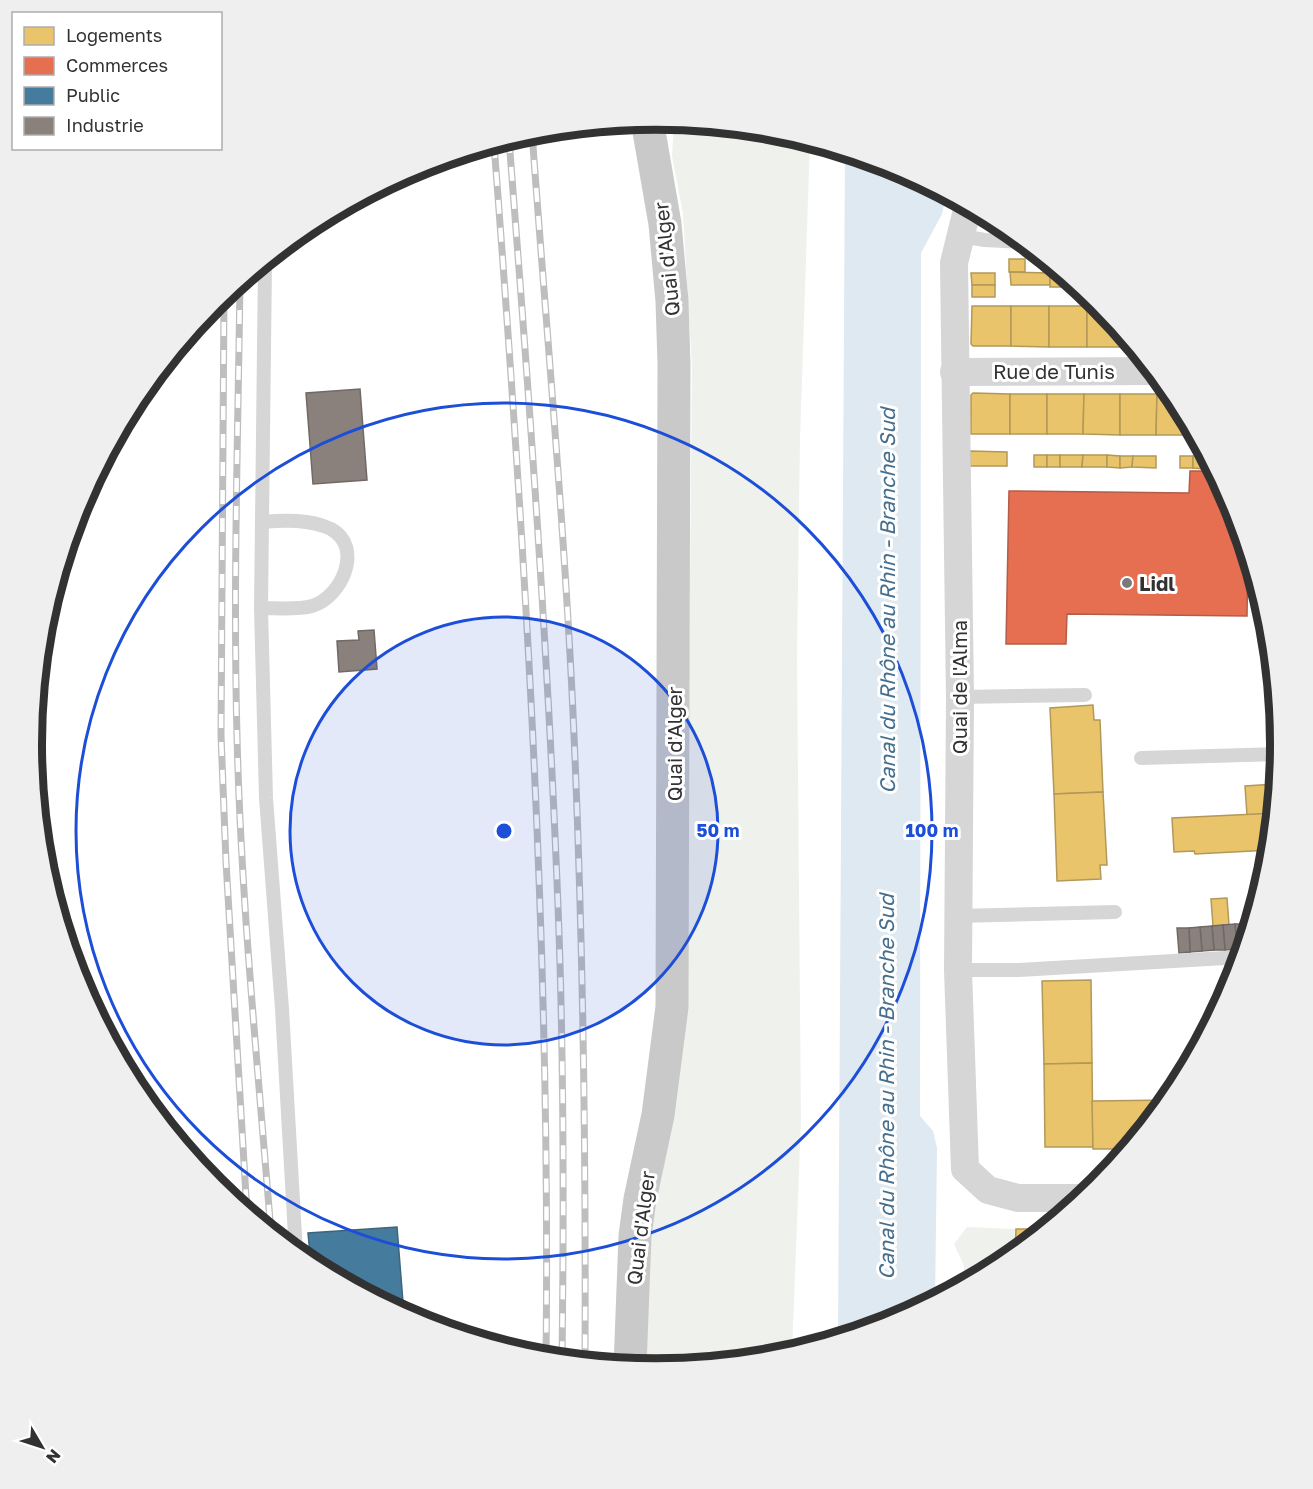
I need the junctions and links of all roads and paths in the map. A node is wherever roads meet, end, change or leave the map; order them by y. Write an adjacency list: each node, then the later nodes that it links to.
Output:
1 (650, 130): 20 (main road, Quai d'Alger)
2 (966, 213): 3 (street, Quai de l'Alma)
3 (961, 236): 4 (lane); 7 (street, Quai de l'Alma)
4 (1008, 241)
5 (265, 271): 8 (lane)
6 (1145, 371): 7 (street, Rue de Tunis)
7 (954, 372): 11 (street, Quai de l'Alma)
8 (262, 522): 9 (lane); 9 (lane)
9 (261, 608): 19 (lane)
10 (1085, 696): 11 (lane)
11 (960, 697): 15 (street, Quai de l'Alma)
12 (1271, 754): 13 (lane)
13 (1141, 758)
14 (1115, 912): 15 (lane)
15 (958, 916): 17 (street, Quai de l'Alma)
16 (1232, 958): 17 (lane)
17 (958, 970): 18 (street, Quai de l'Alma)
18 (1071, 1198)
19 (295, 1241)
20 (630, 1358)

